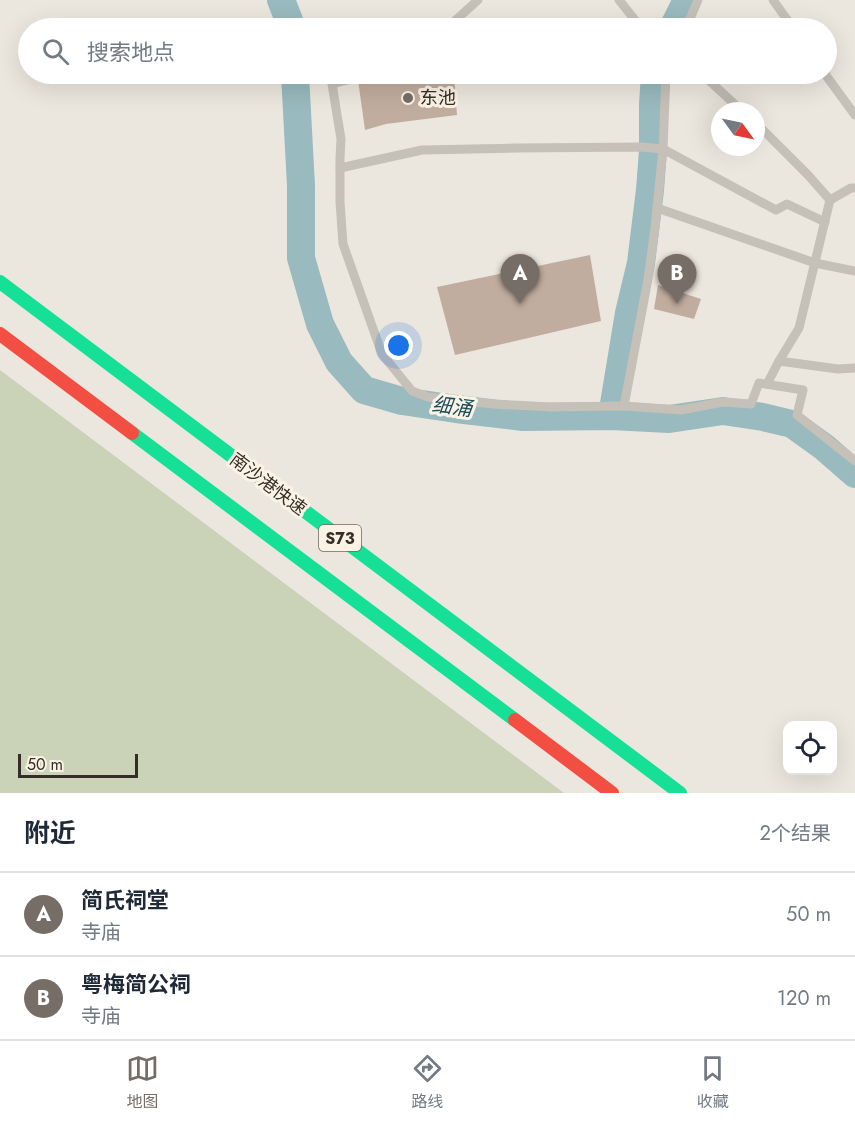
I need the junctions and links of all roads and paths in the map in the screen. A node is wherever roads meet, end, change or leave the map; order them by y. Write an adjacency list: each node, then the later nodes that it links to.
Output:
1 (477, 0): 5 (lane)
2 (619, 0): 6 (lane)
3 (698, 0): 7 (lane)
4 (773, 0): 8 (lane)
5 (458, 18)
6 (633, 18)
7 (690, 18)
8 (786, 18)
9 (332, 84): 17 (lane)
10 (666, 84): 16 (lane)
11 (713, 84): 13 (lane)
12 (832, 84): 14 (lane)
13 (732, 102)
14 (855, 115)
15 (765, 132): 19 (lane)
16 (663, 149): 17 (lane); 20 (lane); 21 (lane)
17 (340, 168): 29 (lane)
18 (855, 189): 19 (lane)
19 (830, 200): 21 (lane)
20 (657, 208): 22 (lane); 29 (lane)
21 (825, 222): 22 (lane)
22 (815, 263): 23 (lane); 26 (lane)
23 (855, 271)
24 (0, 282): 32 (highway, 南沙港快速 / S73)
25 (0, 334): 31 (highway, S73)
26 (779, 361): 27 (lane); 28 (lane)
27 (855, 368)
28 (767, 384): 29 (lane); 30 (lane)
29 (624, 406)
30 (855, 461)
31 (612, 793)
32 (680, 793)

